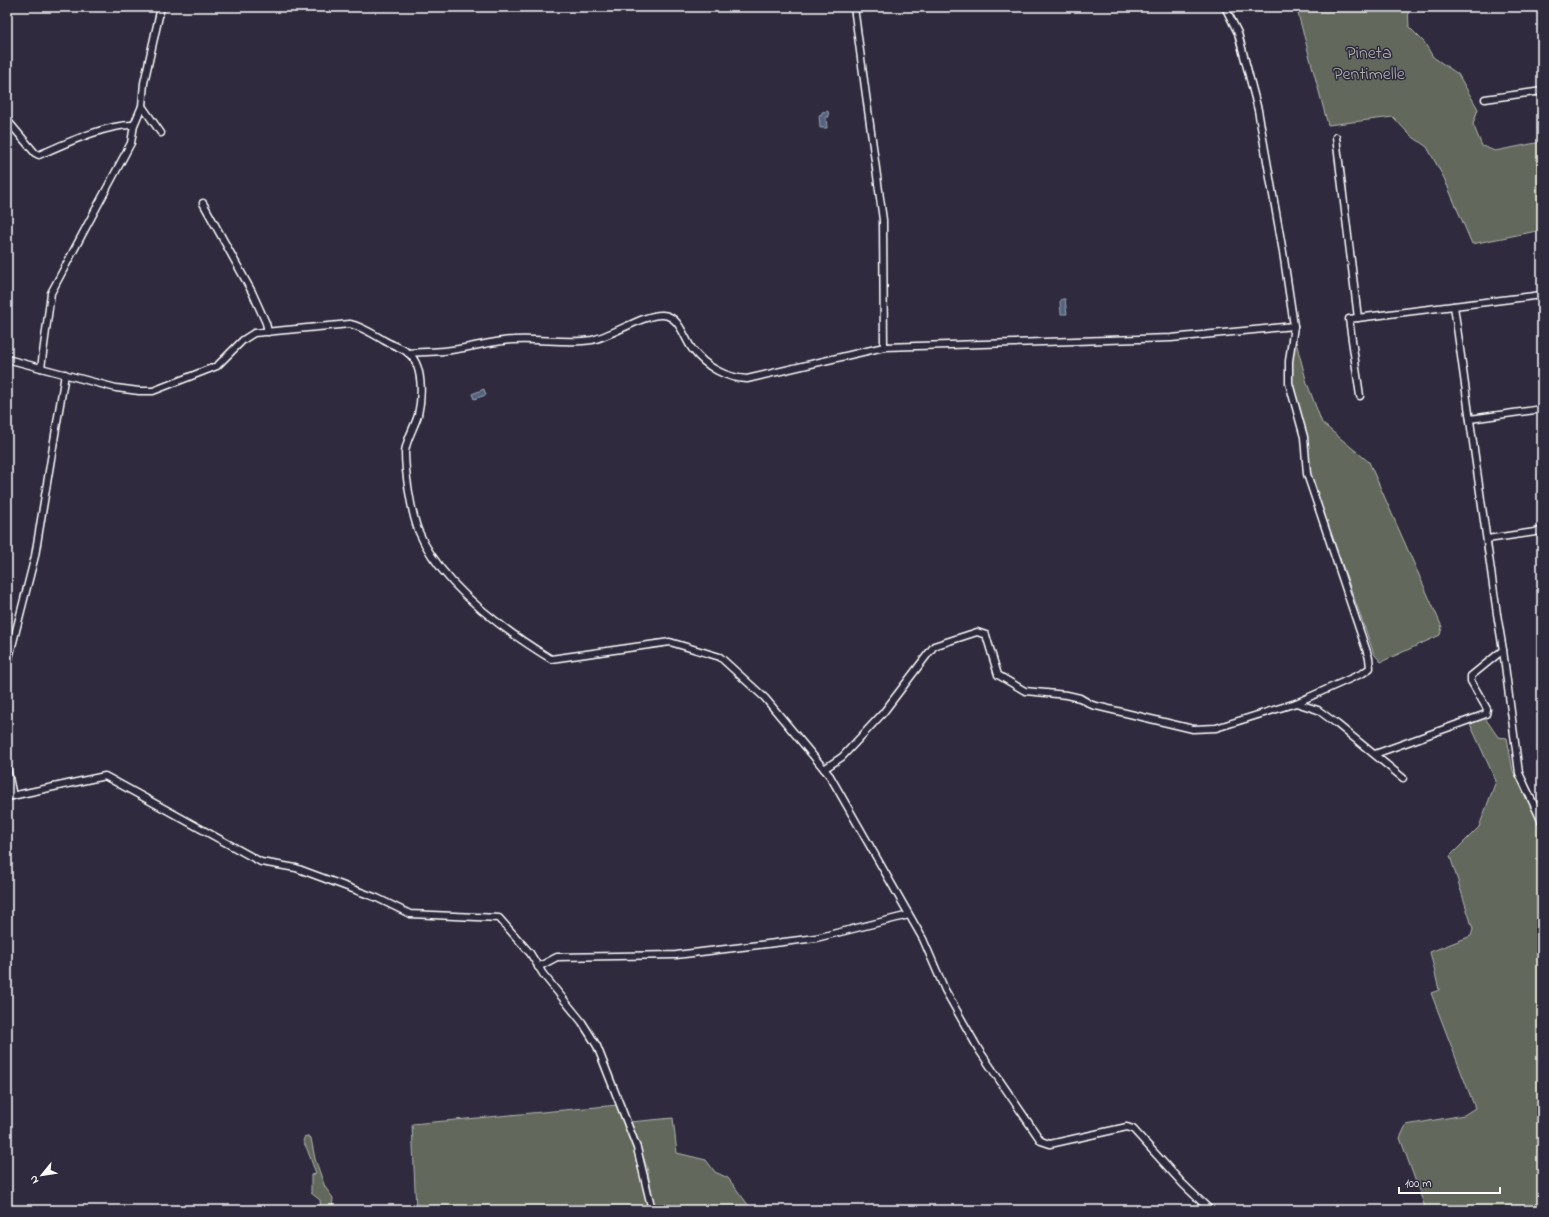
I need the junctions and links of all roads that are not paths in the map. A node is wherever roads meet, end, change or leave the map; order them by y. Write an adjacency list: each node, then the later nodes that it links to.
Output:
1 (161, 7): 6 (street)
2 (854, 7): 17 (street)
3 (1225, 7): 15 (street)
4 (1542, 91): 5 (street)
5 (1485, 98)
6 (142, 106): 8 (street); 9 (street)
7 (7, 120): 8 (street)
8 (134, 125): 20 (street)
9 (161, 132)
10 (1336, 137): 14 (street)
11 (203, 203): 16 (street)
12 (1542, 295): 13 (street)
13 (1454, 306): 14 (street); 24 (street)
14 (1358, 318): 22 (street)
15 (1294, 326): 17 (street); 29 (street)
16 (268, 332): 18 (street); 21 (street)
17 (884, 347): 18 (street)
18 (408, 353): 32 (street)
19 (7, 359): 20 (street)
20 (41, 368): 21 (street)
21 (65, 374): 28 (street)
22 (1360, 396)
23 (1542, 409): 24 (street)
24 (1470, 419): 26 (street)
25 (1542, 530): 26 (street)
26 (1487, 539): 27 (street)
27 (1503, 650): 30 (street); 35 (street)
28 (7, 666)
29 (1296, 703): 30 (street); 32 (street)
30 (1375, 754): 33 (street)
31 (7, 768): 34 (street)
32 (824, 768): 36 (street)
33 (1403, 778)
34 (10, 796): 37 (street)
35 (1542, 822)
36 (909, 915): 37 (street); 39 (street)
37 (538, 967): 38 (street)
38 (652, 1210)
39 (1210, 1210)

